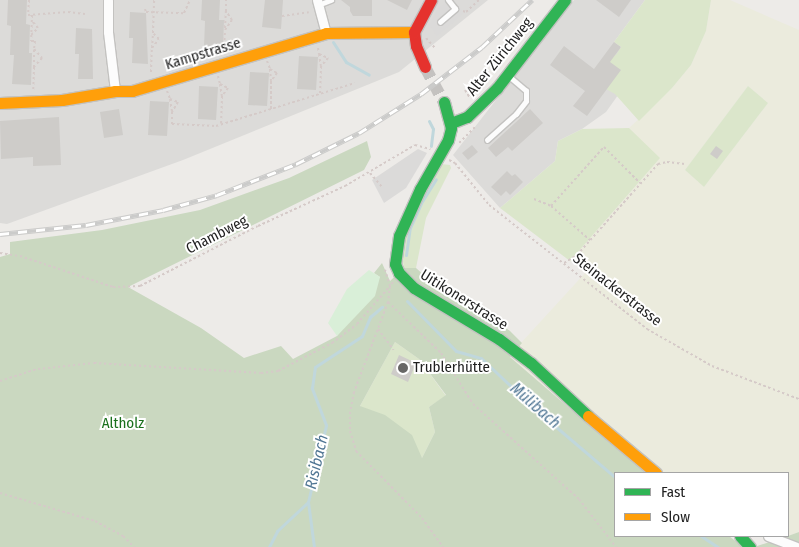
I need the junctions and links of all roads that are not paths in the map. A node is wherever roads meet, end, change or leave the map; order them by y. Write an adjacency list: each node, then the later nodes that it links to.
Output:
1 (108, 0): 12 (street)
2 (331, 0): 6 (lane)
3 (431, 0): 8 (street)
4 (448, 0): 7 (lane)
5 (565, 0): 11 (street, Alter Zürichweg)
6 (316, 6): 9 (street)
7 (440, 22)
8 (414, 32): 9 (street, Kampstrasse); 10 (street)
9 (326, 33): 12 (street, Kampstrasse)
10 (425, 67)
11 (507, 75): 15 (street, Alter Zürichweg); 16 (lane)
12 (115, 91): 14 (street, Kampstrasse)
13 (444, 102): 15 (street)
14 (0, 103)
15 (451, 122): 17 (street, Uitikonerstrasse)
16 (487, 140)
17 (655, 472)
18 (741, 537): 20 (street)
19 (771, 537): 21 (street)
20 (750, 547)
21 (796, 547)

